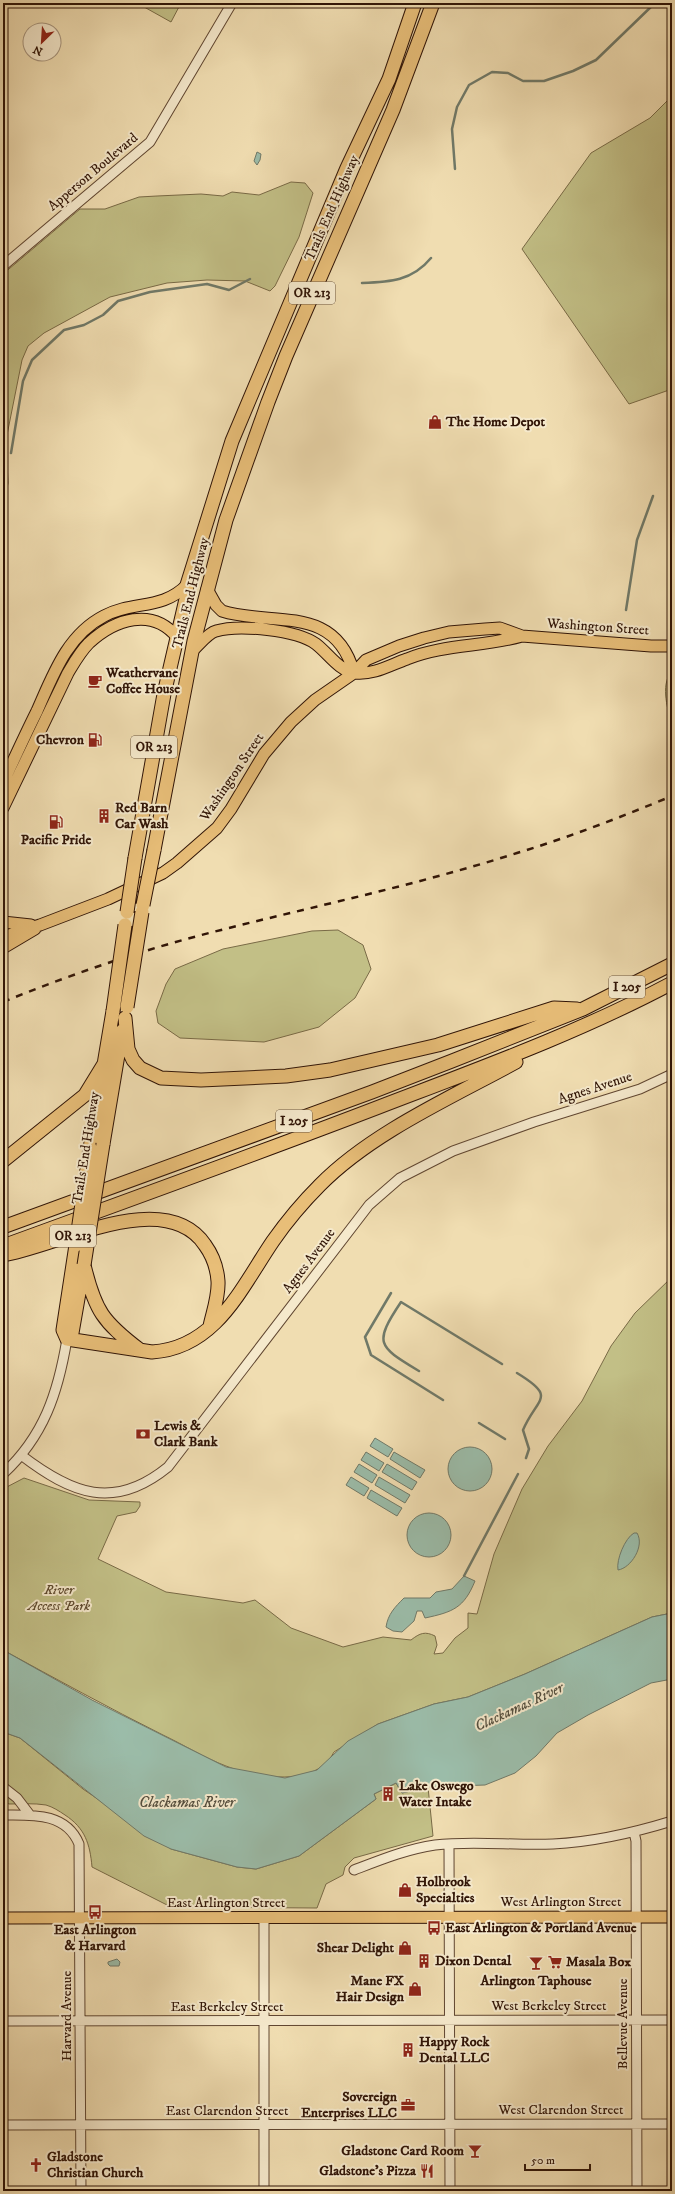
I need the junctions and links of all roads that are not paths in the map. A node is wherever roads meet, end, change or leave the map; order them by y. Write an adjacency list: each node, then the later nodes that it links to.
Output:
1 (232, 3): 4 (street, Apperson Boulevard)
2 (415, 3): 5 (highway, Trails End Highway / OR 213)
3 (433, 3): 6 (highway, Trails End Highway / OR 213)
4 (3, 266)
5 (187, 585): 8 (highway, Trails End Highway / OR 213); 12 (main road)
6 (206, 588): 10 (highway, Trails End Highway / OR 213); 11 (main road)
7 (522, 636): 9 (main road, Washington Street); 11 (main road, Washington Street); 11 (main road, Washington Street)
8 (177, 638): 13 (main road); 23 (highway, Trails End Highway / OR 213, bridge)
9 (672, 646)
10 (193, 650): 11 (main road); 21 (highway, Trails End Highway / OR 213, bridge)
11 (354, 673): 15 (main road, Washington Street)
12 (3, 783)
13 (3, 808)
14 (3, 922): 15 (main road)
15 (40, 925): 16 (main road, Washington Street); 17 (main road, Washington Street)
16 (3, 937)
17 (3, 948)
18 (672, 964): 20 (highway, I 205)
19 (672, 983): 22 (highway, I 205)
20 (583, 1009): 21 (highway); 26 (highway, I 205)
21 (126, 1012): 29 (highway, Trails End Highway / OR 213, bridge)
22 (575, 1029): 27 (highway, I 205); 30 (highway)
23 (104, 1064): 25 (highway, OR 213); 29 (highway, Trails End Highway, bridge)
24 (672, 1074): 33 (street, Agnes Avenue)
25 (3, 1161)
26 (3, 1227)
27 (3, 1246)
28 (3, 1254): 30 (highway, OR 213)
29 (78, 1267): 31 (highway, Trails End Highway); 32 (highway, OR 213)
30 (210, 1326): 32 (highway)
31 (67, 1340): 32 (highway); 33 (street)
32 (141, 1350)
33 (21, 1455): 34 (street)
34 (3, 1474)
35 (3, 1787): 37 (street)
36 (3, 1815): 37 (street)
37 (30, 1815): 45 (street, Harvard Avenue)
38 (672, 1821): 39 (street)
39 (634, 1832): 40 (street); 42 (street, Bellevue Avenue)
40 (449, 1844): 41 (street); 47 (street)
41 (354, 1870)
42 (637, 1917): 43 (main road, West Arlington Street); 47 (main road, West Arlington Street); 48 (street, Bellevue Avenue)
43 (672, 1917)
44 (3, 1918): 45 (main road, East Arlington Street)
45 (81, 1918): 46 (main road, East Arlington Street); 51 (street, Harvard Avenue)
46 (264, 1918): 47 (main road, East Arlington Street); 53 (street)
47 (450, 1918): 52 (street)
48 (637, 2020): 49 (street, West Berkeley Street); 52 (street, West Berkeley Street); 55 (street, Bellevue Avenue)
49 (672, 2020)
50 (3, 2021): 51 (street, East Berkeley Street)
51 (81, 2021): 53 (street, East Berkeley Street); 58 (street, Harvard Avenue)
52 (450, 2021): 53 (street, East Berkeley Street); 59 (street)
53 (264, 2022): 54 (street)
54 (263, 2124): 58 (street, East Clarendon Street); 59 (street, East Clarendon Street); 61 (street)
55 (638, 2124): 56 (street, West Clarendon Street); 59 (street, West Clarendon Street); 63 (street, Bellevue Avenue)
56 (672, 2124)
57 (3, 2125): 58 (street, East Clarendon Street)
58 (81, 2125): 60 (street, Harvard Avenue)
59 (450, 2125): 62 (street)
60 (81, 2191)
61 (264, 2191)
62 (450, 2191)
63 (637, 2191)

